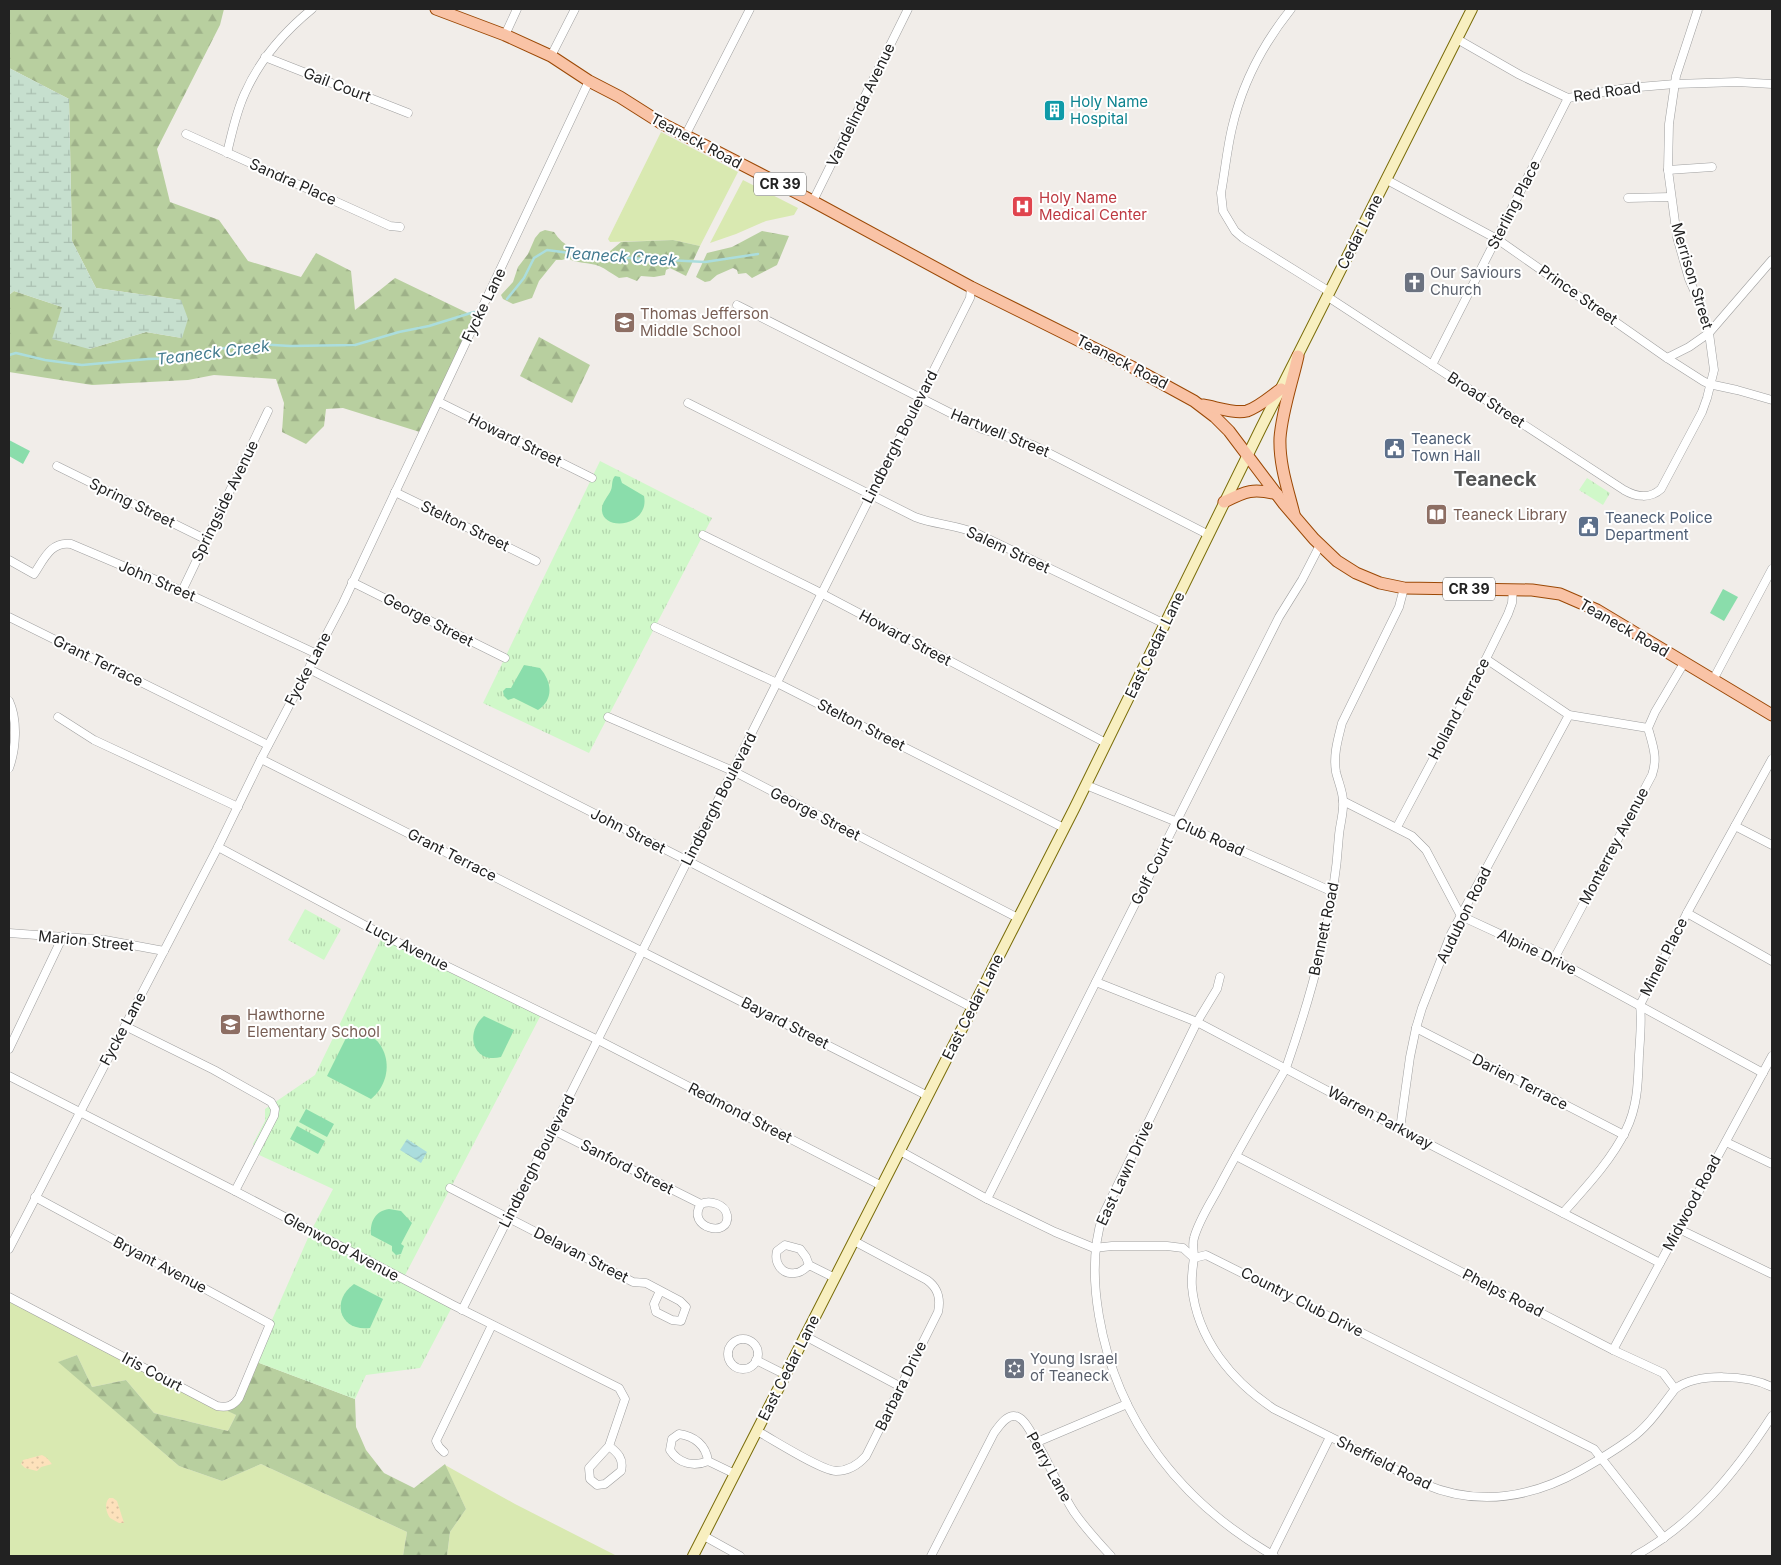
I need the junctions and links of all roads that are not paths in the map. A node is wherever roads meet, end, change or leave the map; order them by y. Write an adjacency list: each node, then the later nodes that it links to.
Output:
1 (312, 9): 13 (street)
2 (436, 9): 10 (main road, Teaneck Road / CR 39)
3 (517, 9): 10 (street)
4 (575, 9): 12 (street)
5 (750, 9): 20 (street)
6 (908, 9): 27 (street, Vandelinda Avenue)
7 (1291, 9): 32 (street, Broad Street)
8 (1472, 9): 11 (street, Cedar Lane)
9 (1698, 9): 15 (street, Merrison Street)
10 (504, 35): 12 (main road, Teaneck Road / CR 39)
11 (1457, 39): 17 (street, Red Road); 24 (street, Cedar Lane)
12 (551, 56): 14 (main road, Teaneck Road / CR 39)
13 (265, 58): 18 (street, Gail Court); 21 (street)
14 (589, 81): 20 (main road, Teaneck Road / CR 39); 42 (street, Fycke Lane)
15 (1675, 84): 16 (street, Red Road); 17 (street, Red Road); 23 (street, Merrison Street)
16 (1772, 84)
17 (1568, 98): 29 (street, Sterling Place)
18 (408, 113)
19 (186, 134): 21 (street, Sandra Place)
20 (685, 136): 27 (main road, Teaneck Road / CR 39)
21 (227, 153): 28 (street, Sandra Place)
22 (1712, 167): 23 (street)
23 (1668, 170): 25 (street, Merrison Street)
24 (1386, 180): 29 (street, Prince Street); 32 (street, Cedar Lane)
25 (1671, 197): 26 (street); 34 (street, Merrison Street)
26 (1628, 198)
27 (814, 202): 31 (main road, Teaneck Road / CR 39)
28 (400, 227)
29 (1497, 239): 36 (street, Prince Street); 37 (street, Sterling Place)
30 (1772, 260): 34 (street)
31 (971, 286): 40 (street, Lindbergh Boulevard); 44 (main road, Teaneck Road / CR 39)
32 (1329, 294): 35 (street, Cedar Lane); 37 (street, Broad Street)
33 (737, 305): 40 (street, Hartwell Street)
34 (1709, 333): 36 (street); 38 (street, Merrison Street)
35 (1298, 356): 39 (street, Cedar Lane); 54 (main road)
36 (1667, 358): 38 (street, Prince Street)
37 (1432, 365): 52 (street, Broad Street)
38 (1710, 384): 41 (street, Prince Street); 52 (street, Merrison Street)
39 (1281, 389): 44 (main road); 46 (street, Cedar Lane)
40 (920, 398): 50 (street, Lindbergh Boulevard); 56 (street, Hartwell Street)
41 (1772, 400)
42 (438, 402): 48 (street, Howard Street); 49 (street, Fycke Lane)
43 (688, 403): 50 (street, Salem Street)
44 (1199, 404): 46 (main road, Teaneck Road / CR 39)
45 (268, 411): 57 (street, Springside Avenue)
46 (1248, 455): 51 (main road, Teaneck Road / CR 39); 53 (street, East Cedar Lane)
47 (57, 466): 57 (street, Spring Street)
48 (592, 478)
49 (394, 492): 60 (street, Stelton Street); 62 (street, Fycke Lane)
50 (871, 494): 66 (street, Lindbergh Boulevard); 68 (street, Salem Street)
51 (1277, 494): 53 (main road); 54 (main road, Teaneck Road / CR 39)
52 (1649, 496)
53 (1224, 502): 56 (street, East Cedar Lane)
54 (1296, 518): 58 (main road, Teaneck Road / CR 39)
55 (703, 535): 66 (street, Howard Street)
56 (1209, 535): 68 (street, East Cedar Lane)
57 (207, 540): 65 (street, Springside Avenue)
58 (1320, 546): 63 (main road, Teaneck Road / CR 39); 92 (street, Golf Court)
59 (9, 560): 65 (street, John Street)
60 (536, 561)
61 (1772, 569): 75 (street)
62 (352, 582): 70 (street, Fycke Lane); 71 (street, George Street)
63 (1404, 588): 64 (main road, Teaneck Road / CR 39); 90 (street, Bennett Road)
64 (1513, 589): 72 (street, Holland Terrace); 73 (main road, Teaneck Road / CR 39)
65 (182, 590): 70 (street, John Street)
66 (822, 594): 76 (street, Lindbergh Boulevard); 83 (street, Howard Street)
67 (9, 617): 84 (street, Grant Terrace)
68 (1165, 624): 83 (street, East Cedar Lane)
69 (655, 627): 76 (street, Stelton Street)
70 (317, 654): 74 (street, Fycke Lane)
71 (505, 658)
72 (1486, 659): 78 (street); 95 (street, Holland Terrace)
73 (1684, 663): 75 (main road, Teaneck Road / CR 39); 82 (street)
74 (308, 669): 84 (street, Fycke Lane); 98 (street, John Street)
75 (1713, 680): 79 (main road, Teaneck Road / CR 39)
76 (777, 683): 88 (street, Lindbergh Boulevard); 94 (street, Stelton Street)
77 (9, 701): 87 (street)
78 (1569, 715): 82 (street); 101 (street, Audubon Road)
79 (1772, 716)
80 (58, 717): 91 (street)
81 (608, 717): 88 (street, George Street)
82 (1648, 728): 107 (street, Monterrey Avenue)
83 (1106, 743): 89 (street, East Cedar Lane)
84 (268, 746): 85 (street, Fycke Lane)
85 (261, 759): 91 (street, Fycke Lane); 106 (street, Grant Terrace)
86 (1772, 759): 93 (street, Minell Place)
87 (9, 768)
88 (733, 771): 98 (street, Lindbergh Boulevard); 102 (street, George Street)
89 (1086, 785): 92 (street, Club Road); 94 (street, East Cedar Lane)
90 (1343, 801): 95 (street); 99 (street, Bennett Road)
91 (238, 807): 97 (street, Fycke Lane)
92 (1177, 822): 99 (street, Club Road); 110 (street, Golf Court)
93 (1735, 826): 96 (street); 100 (street, Minell Place)
94 (1064, 828): 102 (street, East Cedar Lane)
95 (1397, 828): 101 (street)
96 (1772, 845)
97 (218, 847): 105 (street, Fycke Lane); 116 (street, Lucy Avenue)
98 (688, 861): 106 (street, Lindbergh Boulevard); 112 (street, John Street)
99 (1333, 892): 119 (street, Bennett Road)
100 (1687, 913): 108 (street); 111 (street, Minell Place)
101 (1461, 916): 107 (street, Alpine Drive); 115 (street, Audubon Road)
102 (1018, 918): 112 (street, East Cedar Lane)
103 (9, 933): 104 (street, Marion Street)
104 (63, 936): 105 (street, Marion Street); 117 (street)
105 (164, 951): 114 (street, Fycke Lane)
106 (643, 951): 116 (street, Lindbergh Boulevard); 122 (street, Bayard Street)
107 (1554, 959): 111 (street, Alpine Drive)
108 (1772, 961)
109 (1220, 977): 113 (street, East Lawn Drive)
110 (1096, 982): 113 (street, Warren Parkway); 135 (street, Golf Court)
111 (1640, 1005): 120 (street, Alpine Drive); 126 (street, Minell Place)
112 (973, 1008): 122 (street, East Cedar Lane)
113 (1197, 1022): 119 (street, Warren Parkway); 142 (street, East Lawn Drive)
114 (125, 1026): 123 (street, Fycke Lane); 133 (street)
115 (1416, 1028): 124 (street, Audubon Road); 126 (street, Darien Terrace)
116 (598, 1040): 125 (street, Lindbergh Boulevard); 131 (street, Redmond Street)
117 (9, 1049)
118 (1772, 1056): 120 (street, Midwood Road)
119 (1286, 1068): 124 (street, Warren Parkway); 129 (street, Bennett Road)
120 (1763, 1073): 127 (street, Midwood Road)
121 (9, 1076): 123 (street, Glenwood Avenue)
122 (928, 1096): 128 (street, East Cedar Lane)
123 (79, 1112): 133 (street, Glenwood Avenue); 134 (street, Fycke Lane)
124 (1400, 1129): 137 (street, Warren Parkway)
125 (553, 1130): 136 (street, Sanford Street); 138 (street, Lindbergh Boulevard)
126 (1624, 1135): 137 (street, Minell Place)
127 (1726, 1142): 130 (street); 139 (street, Midwood Road)
128 (900, 1151): 131 (street, East Cedar Lane); 135 (street, Country Club Drive)
129 (1236, 1156): 143 (street, Bennett Road); 154 (street, Phelps Road)
130 (1772, 1164)
131 (882, 1186): 140 (street, East Cedar Lane)
132 (450, 1188): 138 (street, Delavan Street)
133 (235, 1191): 150 (street, Glenwood Avenue)
134 (35, 1197): 141 (street, Fycke Lane); 153 (street, Bryant Avenue)
135 (987, 1199): 142 (street, Country Club Drive)
136 (701, 1204)
137 (1563, 1213): 144 (street, Warren Parkway)
138 (508, 1218): 148 (street, Delavan Street); 150 (street, Lindbergh Boulevard)
139 (1679, 1228): 144 (street, Midwood Road); 146 (street)
140 (854, 1241): 147 (street, East Cedar Lane); 157 (street, Barbara Drive)
141 (9, 1248)
142 (1094, 1248): 143 (street, Country Club Drive); 160 (street, East Lawn Drive)
143 (1194, 1258): 163 (street, Sheffield Road); 167 (street, Country Club Drive)
144 (1660, 1263): 154 (street, Midwood Road)
145 (809, 1265): 145 (street); 147 (street)
146 (1772, 1274)
147 (835, 1278): 152 (street, East Cedar Lane)
148 (660, 1291): 148 (street, Delavan Street)
149 (9, 1297): 153 (street, Iris Court)
150 (462, 1310): 151 (street, Glenwood Avenue)
151 (492, 1325): 165 (street, Glenwood Avenue); 166 (street)
152 (805, 1336): 156 (street, East Cedar Lane); 157 (street)
153 (263, 1341)
154 (1612, 1350): 159 (street, Phelps Road)
155 (756, 1360): 156 (street)
156 (786, 1375): 162 (street, East Cedar Lane)
157 (900, 1387): 162 (street, Barbara Drive)
158 (1772, 1388): 159 (street)
159 (1675, 1389): 167 (street, Sheffield Road)
160 (1127, 1404): 164 (street); 177 (street, East Lawn Drive)
161 (1772, 1416): 171 (street)
162 (757, 1431): 169 (street, East Cedar Lane)
163 (1330, 1437): 167 (street, Sheffield Road); 177 (street)
164 (1037, 1442): 172 (street, Perry Lane); 176 (street, Perry Lane)
165 (610, 1446): 165 (street, Glenwood Avenue)
166 (444, 1452)
167 (1602, 1458): 171 (street, Country Club Drive)
168 (708, 1461): 168 (street); 169 (street)
169 (735, 1474): 170 (street, East Cedar Lane)
170 (704, 1536): 173 (street, East Cedar Lane); 174 (street)
171 (1664, 1538): 178 (street)
172 (932, 1554): 175 (street)
173 (693, 1556)
174 (740, 1556)
175 (942, 1556)
176 (1111, 1556)
177 (1273, 1556)
178 (1635, 1556)

